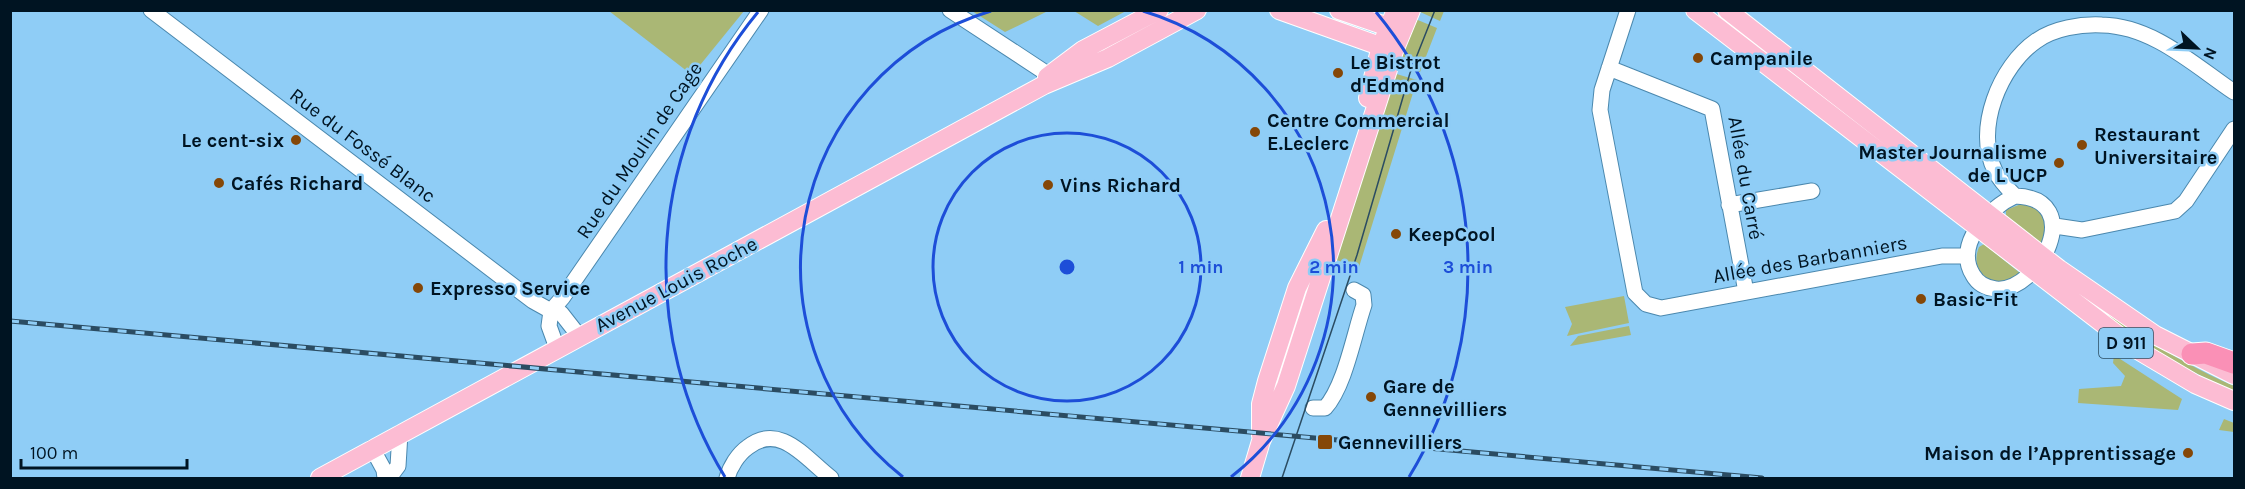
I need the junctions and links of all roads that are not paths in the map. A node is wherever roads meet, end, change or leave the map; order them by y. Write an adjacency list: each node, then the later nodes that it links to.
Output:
1 (151, 10): 29 (street, Rue du Fossé Blanc)
2 (761, 10): 29 (street, Rue du Moulin de Cage)
3 (950, 10): 15 (street)
4 (1159, 10): 15 (main road, Avenue Louis Roche)
5 (1197, 10): 16 (main road, Avenue Louis Roche)
6 (1279, 10): 13 (main road)
7 (1339, 10): 12 (main road)
8 (1411, 10): 12 (main road)
9 (1628, 10): 14 (street)
10 (1695, 10): 22 (main road, D 911)
11 (1727, 10): 22 (main road, D 911)
12 (1395, 23): 13 (main road)
13 (1388, 49): 43 (main road)
14 (1609, 68): 21 (street, Allée du Carré); 28 (street, Allée des Barbanniers)
15 (1049, 75): 16 (main road, Avenue Louis Roche)
16 (1034, 91): 30 (main road, Avenue Louis Roche)
17 (2235, 92): 20 (street)
18 (2235, 129): 23 (street)
19 (1812, 191): 21 (street)
20 (2015, 196): 22 (street); 23 (street)
21 (1729, 205): 28 (street, Allée du Carré)
22 (1984, 221): 24 (street); 25 (main road, D 911); 26 (main road, D 911)
23 (2055, 226): 25 (street)
24 (1967, 256): 26 (street); 28 (street, Allée des Barbanniers)
25 (2043, 256): 26 (street); 32 (main road, D 911)
26 (2032, 271): 35 (main road, D 911)
27 (1354, 290): 36 (street)
28 (1746, 292)
29 (551, 311): 30 (street, Rue du Fossé Blanc); 31 (street)
30 (579, 336): 31 (main road, Avenue Louis Roche)
31 (556, 348): 37 (main road, Avenue Louis Roche)
32 (2192, 354): 33 (highway); 34 (main road, D 911)
33 (2235, 363)
34 (2235, 375)
35 (2235, 401)
36 (1313, 408)
37 (400, 433): 38 (main road, Avenue Louis Roche); 40 (street)
38 (372, 448): 39 (main road, Avenue Louis Roche); 40 (street)
39 (320, 478)
40 (387, 478)
41 (727, 478): 42 (street)
42 (831, 478)
43 (1250, 478)

